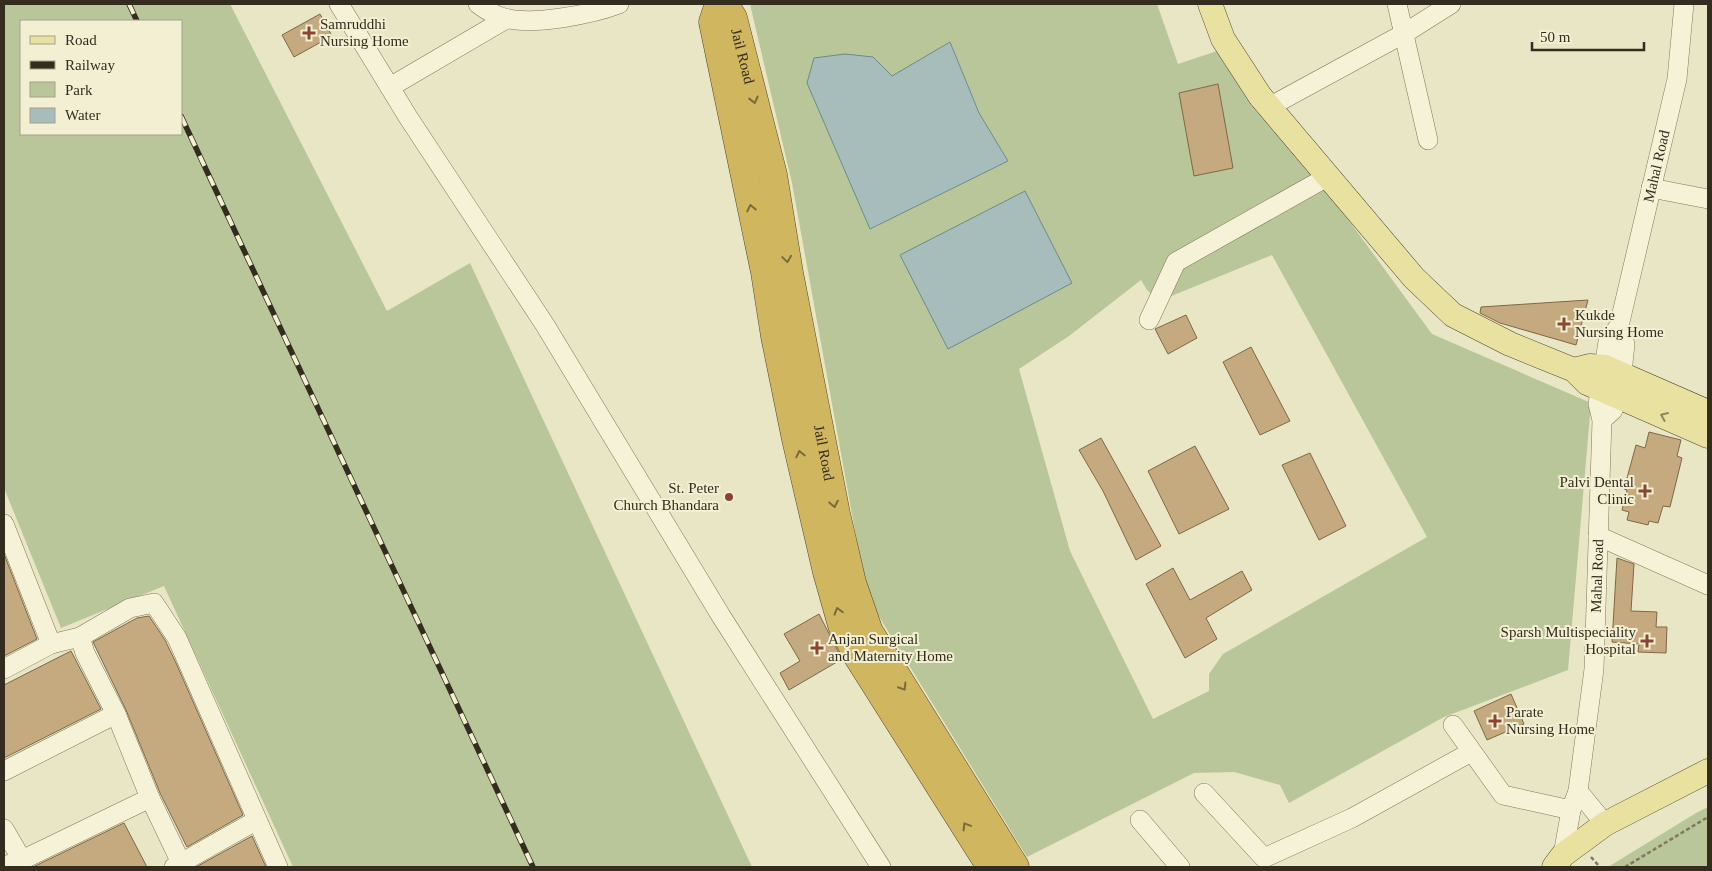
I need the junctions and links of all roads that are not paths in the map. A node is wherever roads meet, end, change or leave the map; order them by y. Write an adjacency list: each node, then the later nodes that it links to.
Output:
1 (339, 4): 12 (street)
2 (478, 4): 10 (street)
3 (619, 4): 10 (street)
4 (719, 4): 47 (highway, Jail Road, one-way to 4)
5 (724, 4): 48 (highway, Jail Road, one-way to 48)
6 (1210, 4): 13 (main road)
7 (1397, 4): 11 (street)
8 (1451, 4): 11 (street)
9 (1684, 4): 16 (street, Mahal Road)
10 (506, 19): 12 (street)
11 (1405, 33): 13 (street); 14 (street)
12 (390, 87): 46 (street)
13 (1269, 107): 15 (main road)
14 (1428, 140)
15 (1327, 178): 18 (street); 19 (main road)
16 (1651, 188): 17 (street); 19 (street, Mahal Road)
17 (1708, 199)
18 (1149, 320)
19 (1611, 381): 20 (main road); 21 (main road, one-way to 19); 23 (street, Mahal Road)
20 (1708, 412)
21 (1708, 436)
22 (4, 524): 26 (street)
23 (1598, 536): 24 (street); 33 (street, Mahal Road)
24 (1708, 585)
25 (80, 637): 26 (street); 28 (street); 37 (street)
26 (51, 644): 27 (street)
27 (4, 670)
28 (116, 714): 31 (street); 35 (street)
29 (1453, 725): 30 (street)
30 (1471, 752): 36 (street); 43 (street)
31 (4, 771)
32 (1708, 771): 39 (main road)
33 (1578, 791): 36 (street, Mahal Road); 39 (street)
34 (1204, 793): 43 (street)
35 (150, 798): 42 (street); 44 (street)
36 (1571, 810): 41 (street, Mahal Road)
37 (257, 820): 44 (street); 45 (street)
38 (1140, 820): 49 (street)
39 (1605, 824): 41 (main road)
40 (4, 829): 42 (street)
41 (1558, 861)
42 (13, 863)
43 (1268, 863)
44 (180, 866)
45 (278, 867)
46 (881, 867)
47 (991, 867)
48 (1015, 867)
49 (1180, 867)

